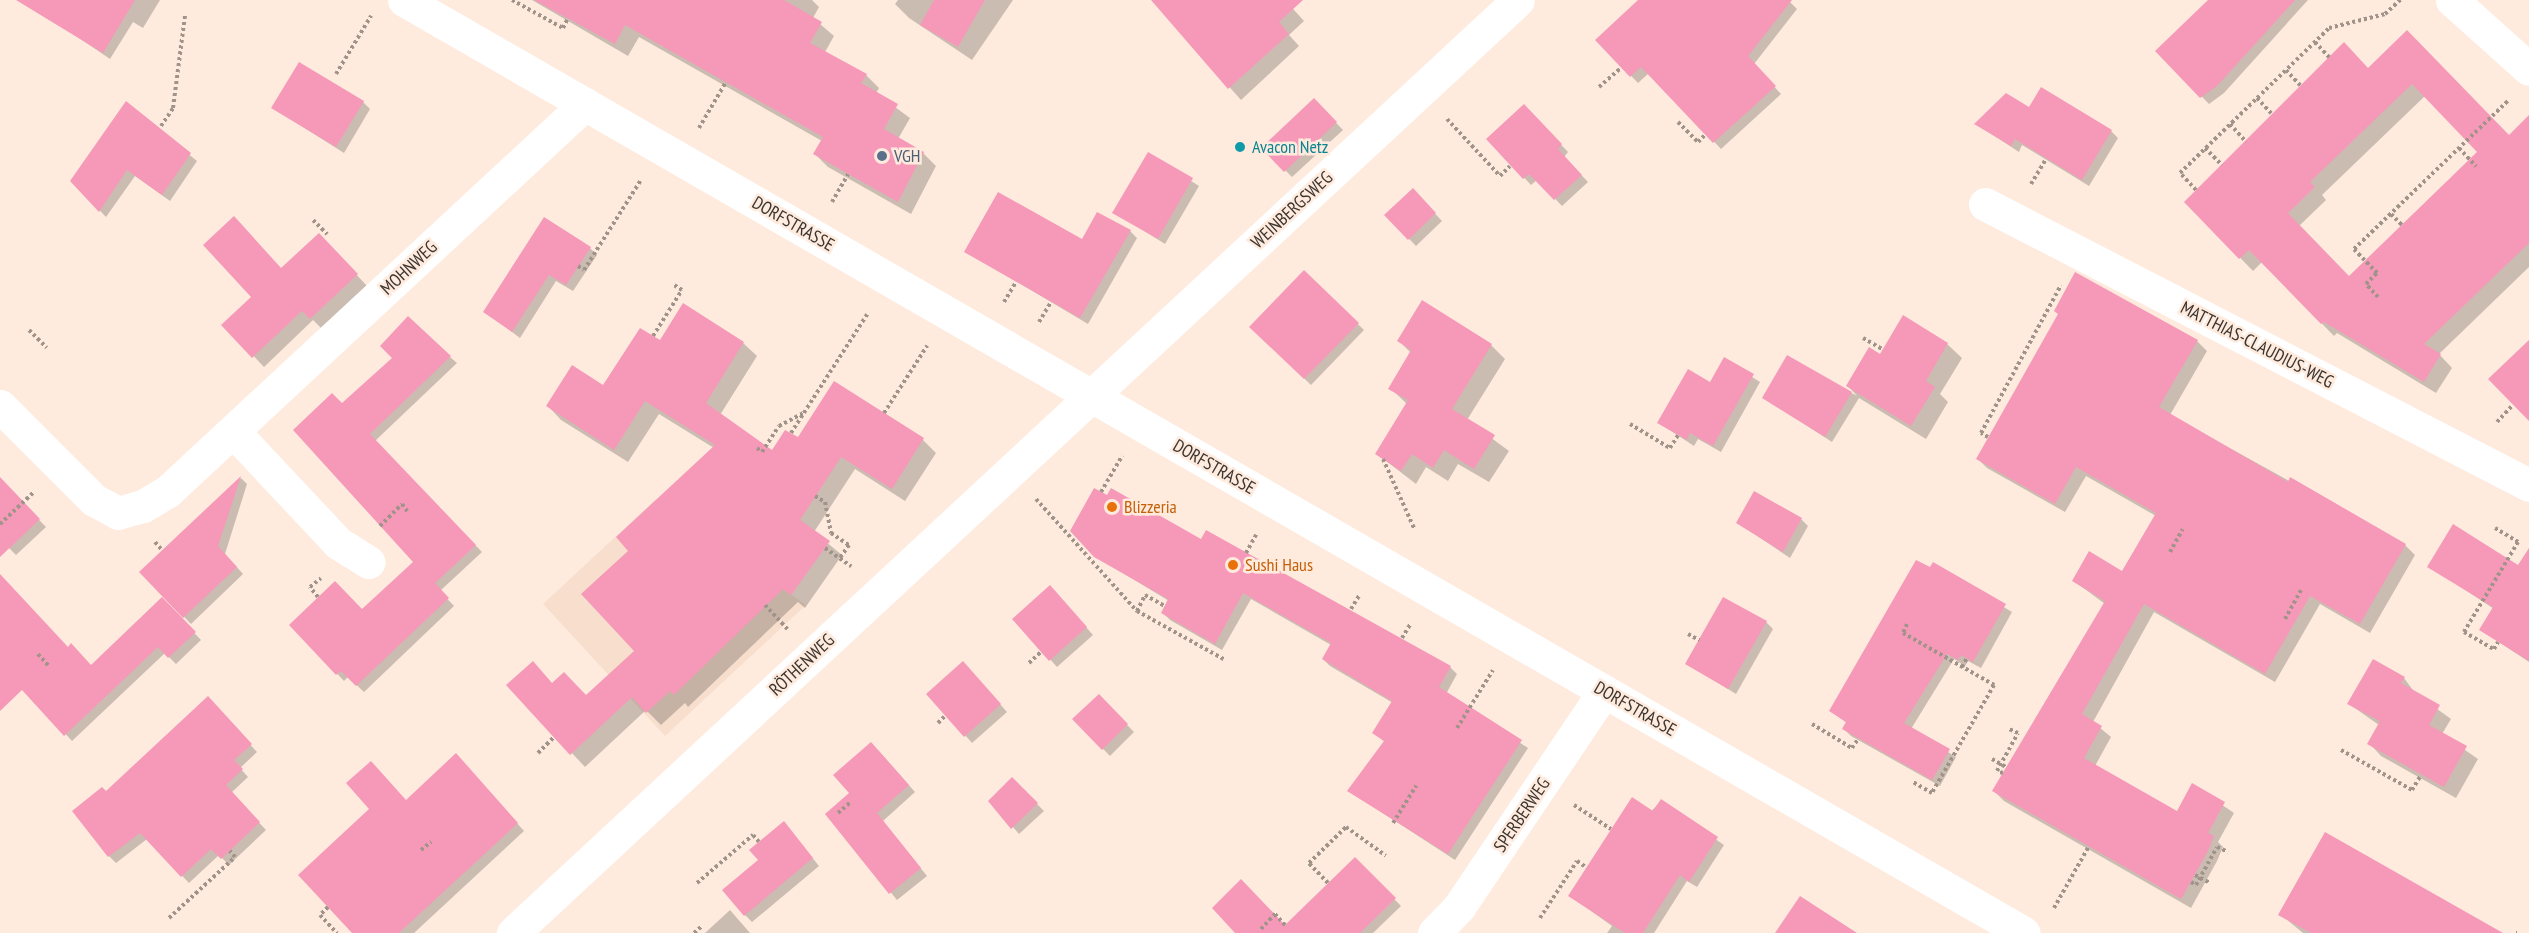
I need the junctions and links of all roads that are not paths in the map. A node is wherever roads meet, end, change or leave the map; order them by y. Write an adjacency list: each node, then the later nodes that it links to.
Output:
1 (1518, 0): 7 (street, WEINBERGSWEG)
2 (2452, 0): 4 (street)
3 (389, 5): 5 (street, DORFSTRASSE)
4 (2521, 82)
5 (585, 104): 7 (street, DORFSTRASSE); 9 (street, MOHNWEG)
6 (1985, 204): 10 (street, MATTHIAS-CLAUDIUS-WEG)
7 (1092, 396): 12 (street, DORFSTRASSE); 13 (street, RÖTHENWEG)
8 (0, 406): 9 (street, MOHNWEG)
9 (233, 431): 11 (street)
10 (2529, 485)
11 (369, 562)
12 (1604, 692): 14 (street, SPERBERWEG); 15 (street, DORFSTRASSE)
13 (513, 933)
14 (1434, 933)
15 (2024, 933)

